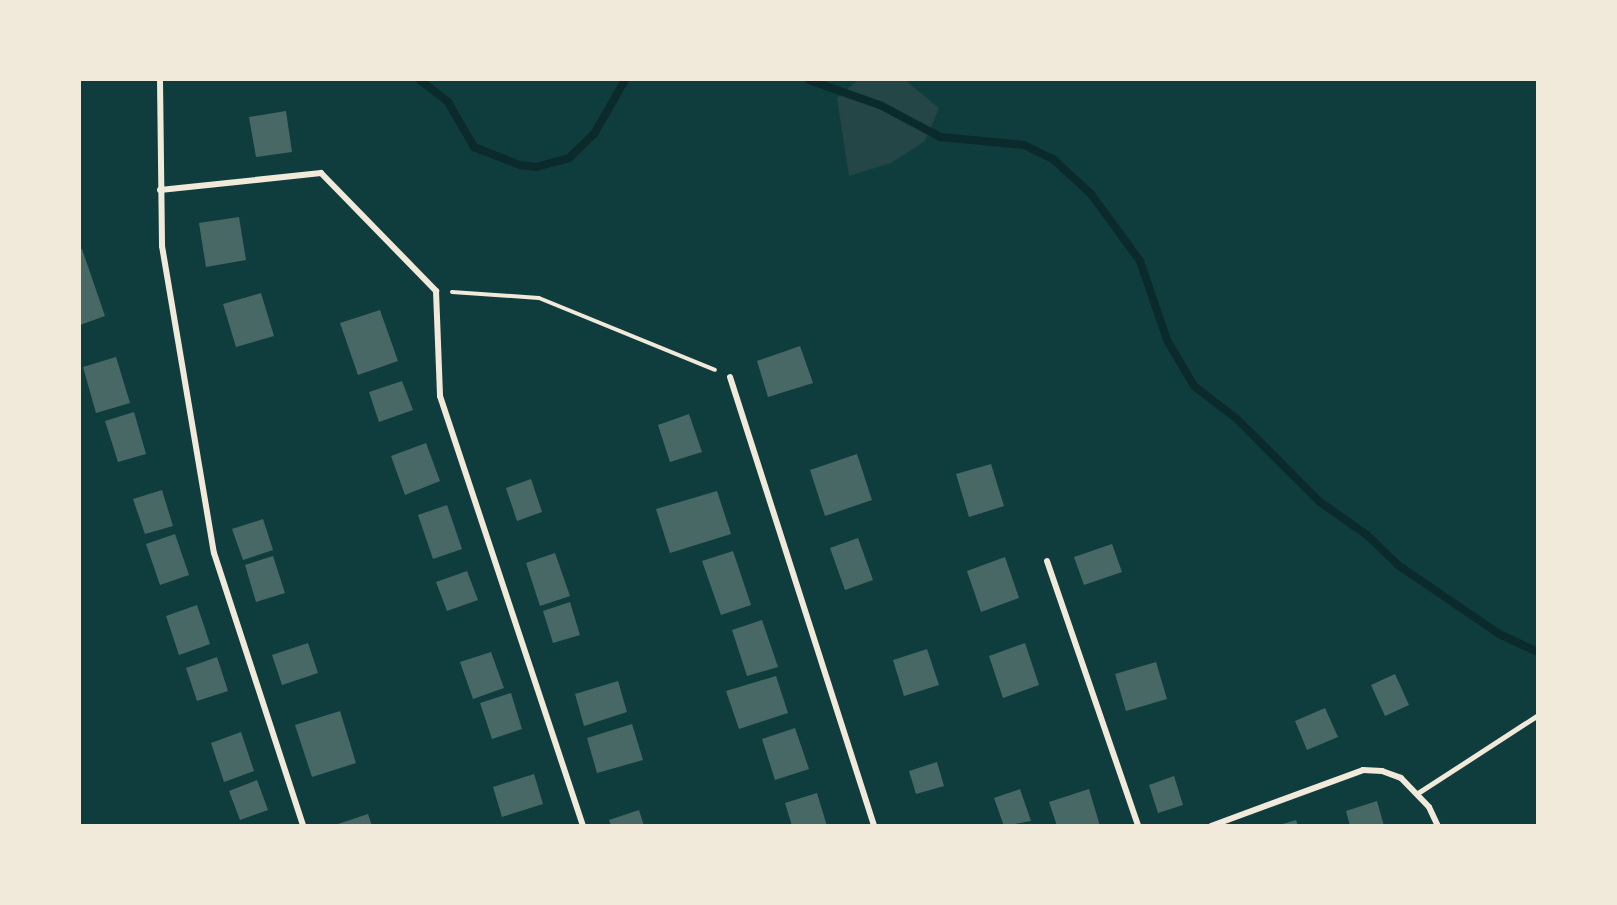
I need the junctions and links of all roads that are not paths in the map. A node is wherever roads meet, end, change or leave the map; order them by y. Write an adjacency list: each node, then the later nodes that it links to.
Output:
1 (160, 80): 2 (street)
2 (160, 190): 7 (street); 8 (street)
3 (730, 376): 9 (street)
4 (1047, 561): 10 (street)
5 (1538, 715): 6 (lane)
6 (1418, 793): 11 (street); 12 (street)
7 (303, 825)
8 (583, 825)
9 (874, 825)
10 (1138, 825)
11 (1211, 825)
12 (1438, 825)

